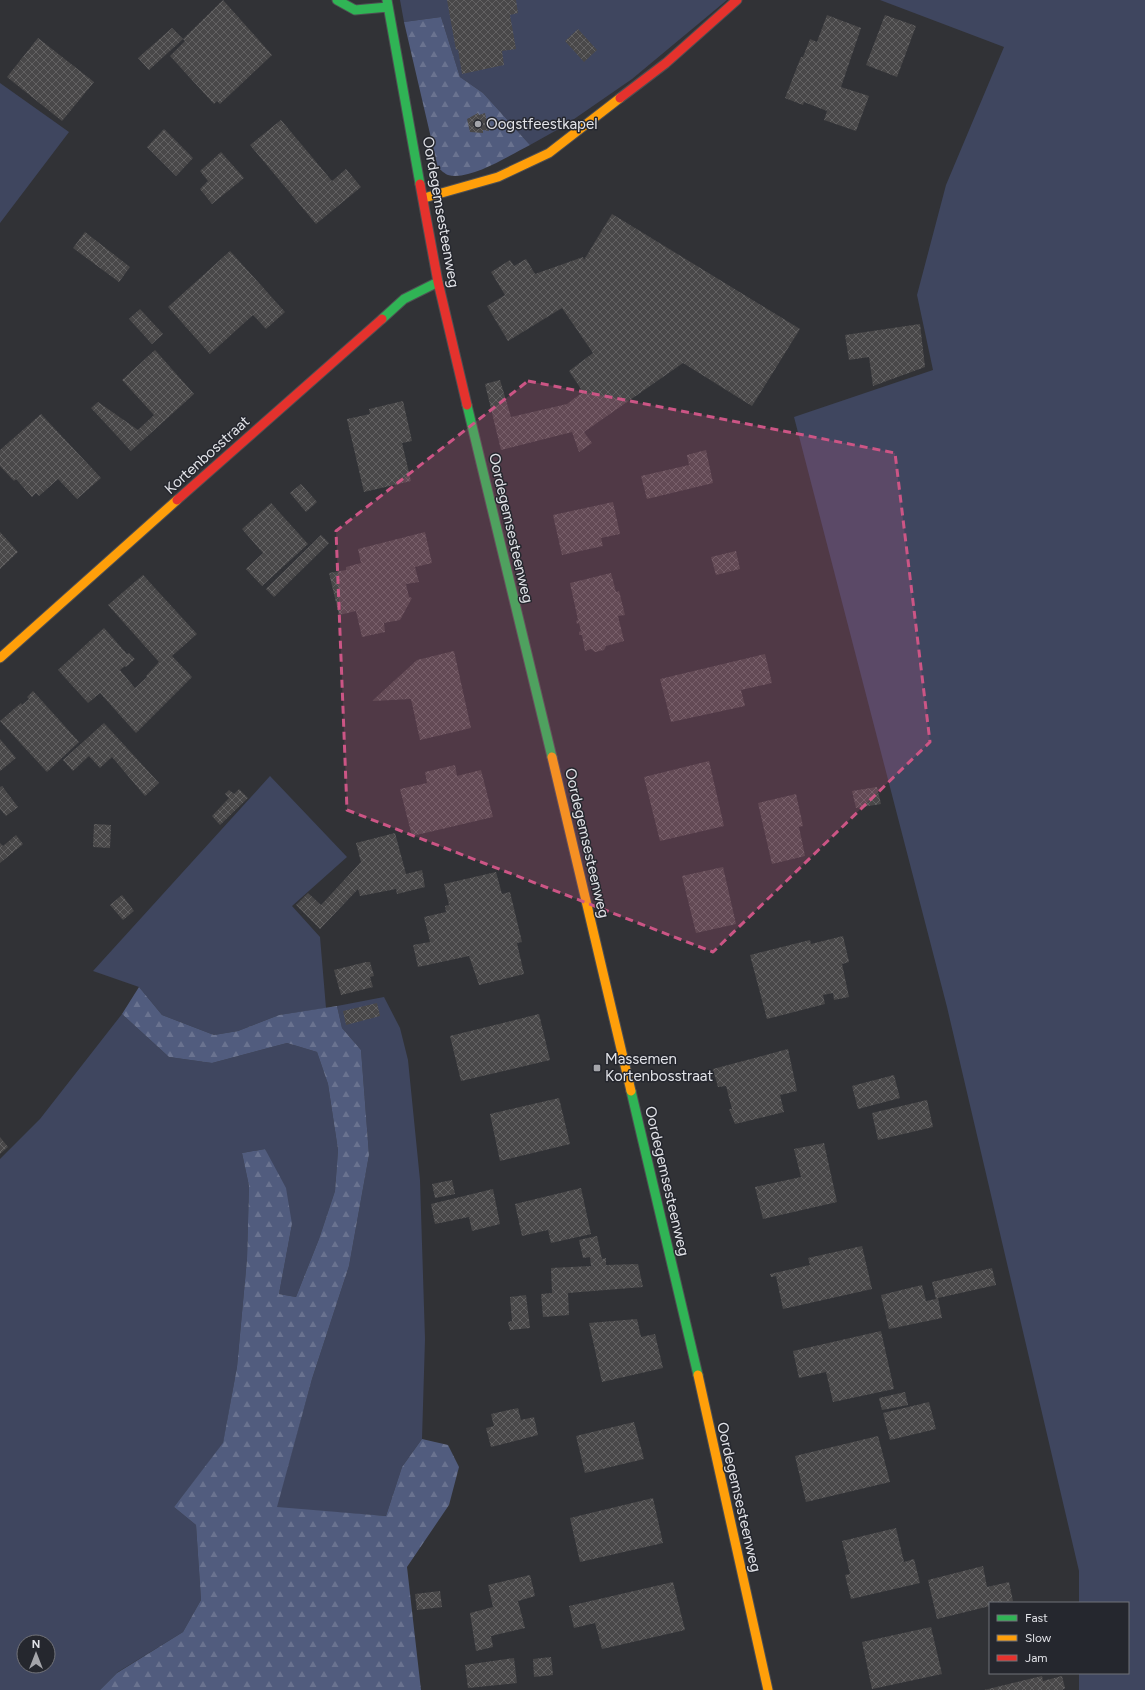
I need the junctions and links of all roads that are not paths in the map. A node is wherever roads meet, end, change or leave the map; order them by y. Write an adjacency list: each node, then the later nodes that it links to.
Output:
1 (337, 0): 3 (street)
2 (737, 0): 4 (street)
3 (387, 3): 4 (street, Oordegemsesteenweg)
4 (424, 198): 5 (street, Oordegemsesteenweg)
5 (438, 282): 6 (street, Kortenbosstraat); 7 (street, Oordegemsesteenweg)
6 (0, 658)
7 (768, 1690)

